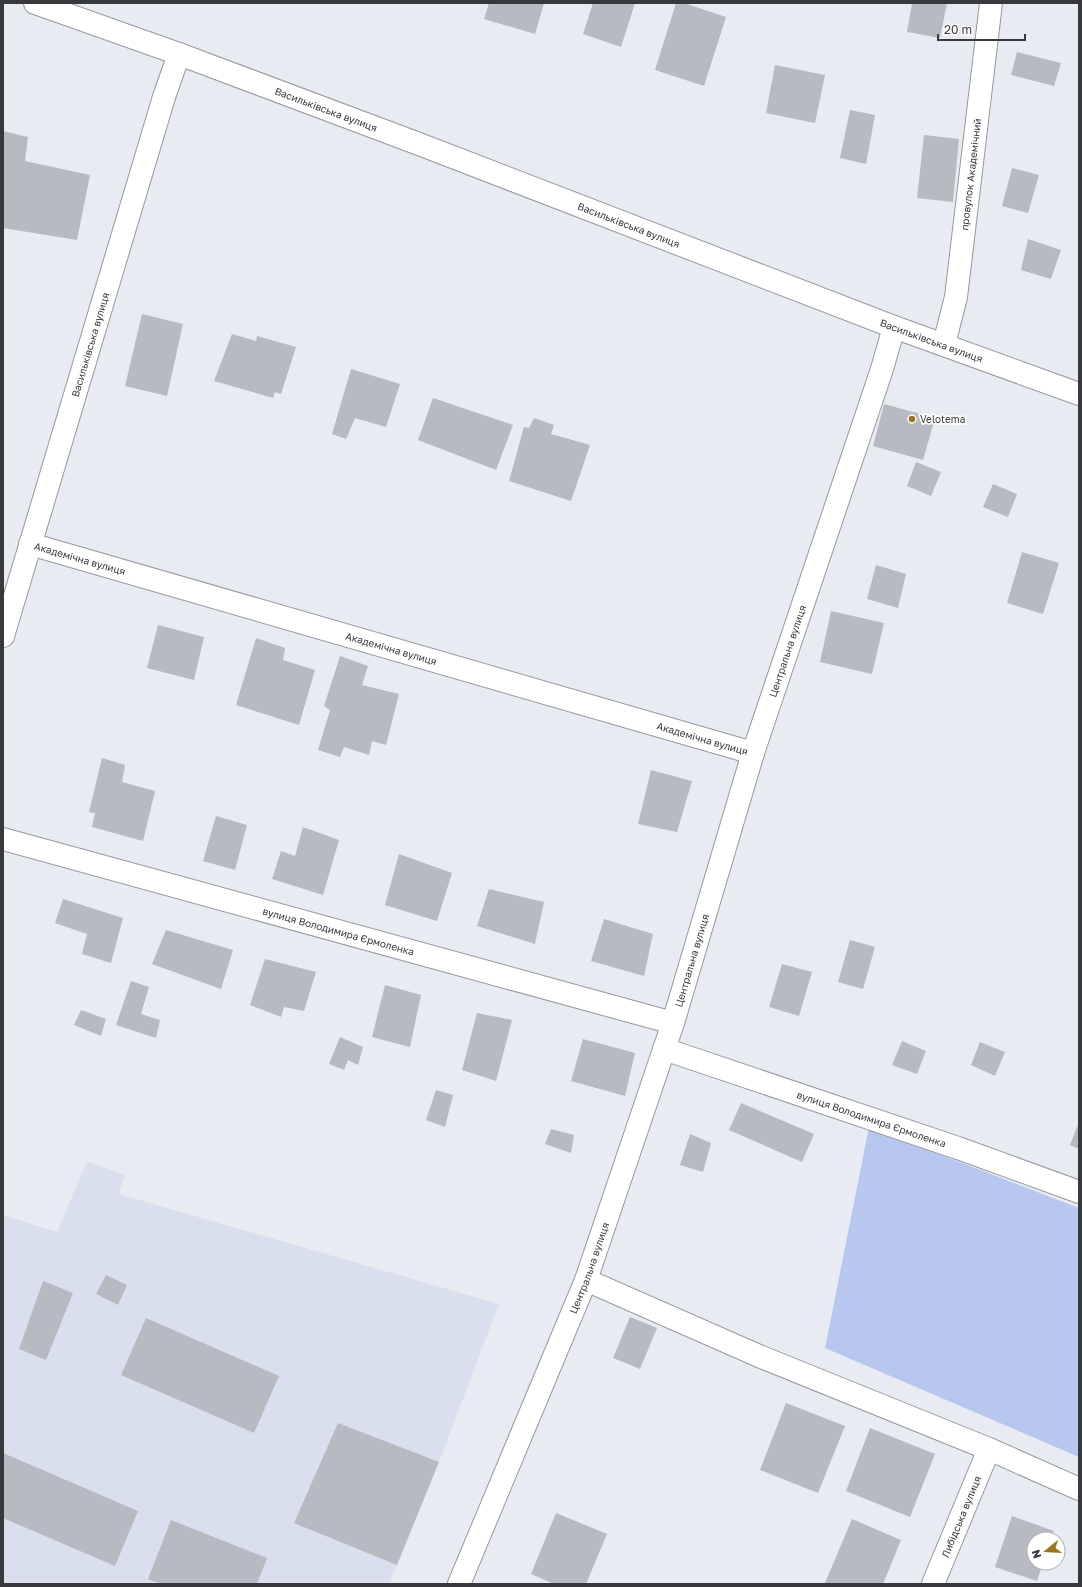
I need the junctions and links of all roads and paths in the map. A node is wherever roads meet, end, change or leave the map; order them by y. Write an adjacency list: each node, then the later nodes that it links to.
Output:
1 (36, 3): 3 (street, Васильківська вулиця)
2 (991, 3): 5 (street, провулок Академічний)
3 (179, 54): 4 (street, Васильківська вулиця); 7 (street, Васильківська вулиця)
4 (894, 327): 5 (street, Васильківська вулиця); 9 (street, Центральна вулиця)
5 (944, 344): 6 (street, Васильківська вулиця)
6 (1079, 394)
7 (30, 544): 8 (street, Васильківська вулиця); 9 (street, Академічна вулиця)
8 (3, 636)
9 (753, 753): 11 (street, Центральна вулиця)
10 (3, 839): 11 (street, вулиця Володимира Єрмоленка)
11 (673, 1023): 12 (street, Центральна вулиця)
12 (664, 1049): 13 (street, вулиця Володимира Єрмоленка); 14 (street, Центральна вулиця)
13 (1079, 1192)
14 (586, 1280): 15 (street); 17 (street, Центральна вулиця)
15 (989, 1449): 16 (street); 18 (street, Либідська вулиця)
16 (1079, 1489)
17 (459, 1584)
18 (934, 1584)

